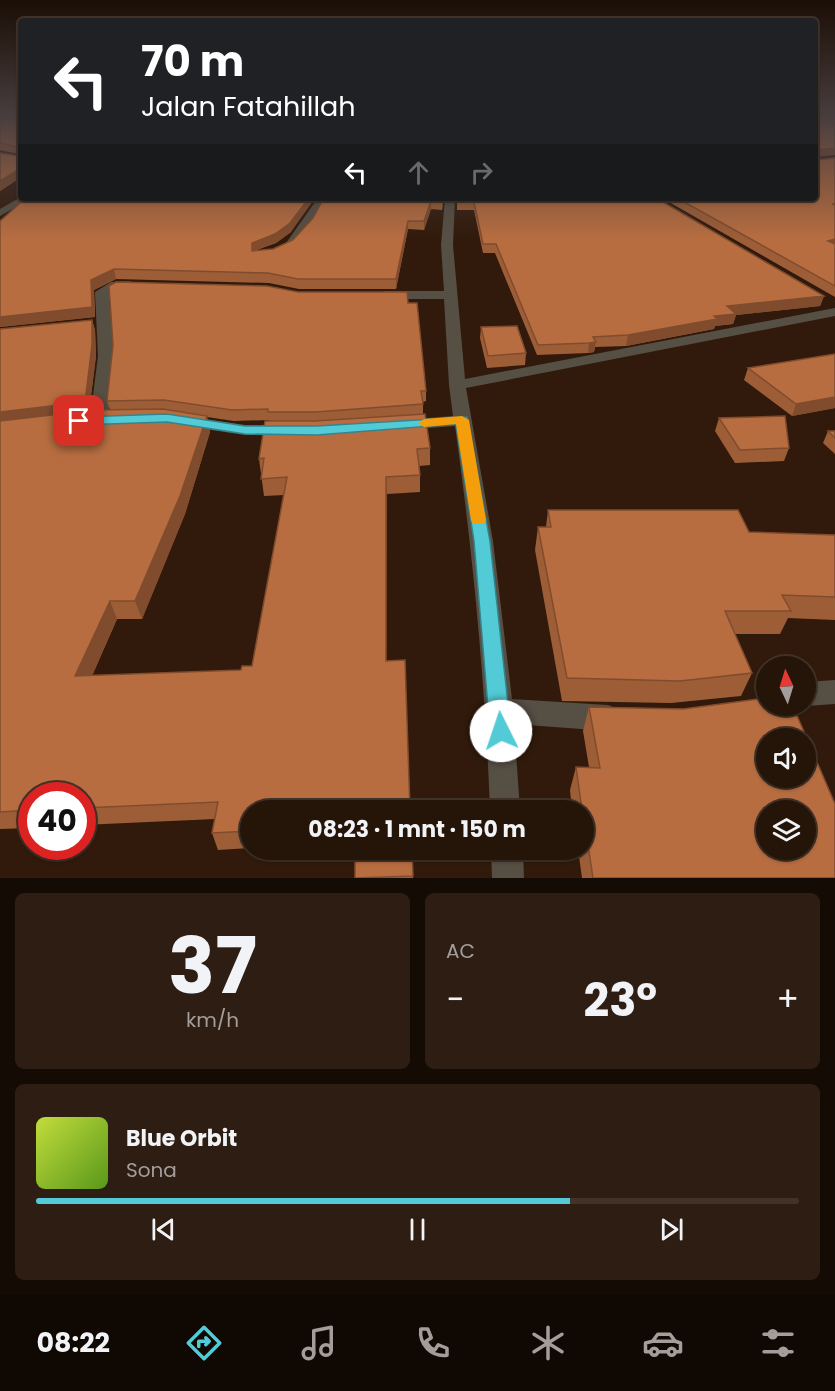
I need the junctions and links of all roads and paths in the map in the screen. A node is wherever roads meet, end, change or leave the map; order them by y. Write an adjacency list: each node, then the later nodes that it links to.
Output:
1 (22, 201): 4 (street)
2 (321, 201): 5 (street)
3 (450, 201): 8 (street)
4 (0, 213)
5 (283, 249)
6 (140, 284): 12 (street)
7 (369, 295): 8 (street)
8 (450, 295): 10 (street)
9 (832, 306): 10 (street)
10 (457, 385): 14 (street)
11 (167, 418): 17 (street)
12 (99, 419): 13 (street); 15 (street)
13 (122, 419)
14 (462, 420): 16 (street); 20 (street)
15 (77, 422)
16 (381, 426)
17 (307, 430)
18 (835, 692): 19 (street)
19 (816, 693)
20 (500, 711): 21 (street); 22 (street)
21 (636, 720)
22 (504, 800)
23 (507, 860): 24 (street)
24 (508, 878)

